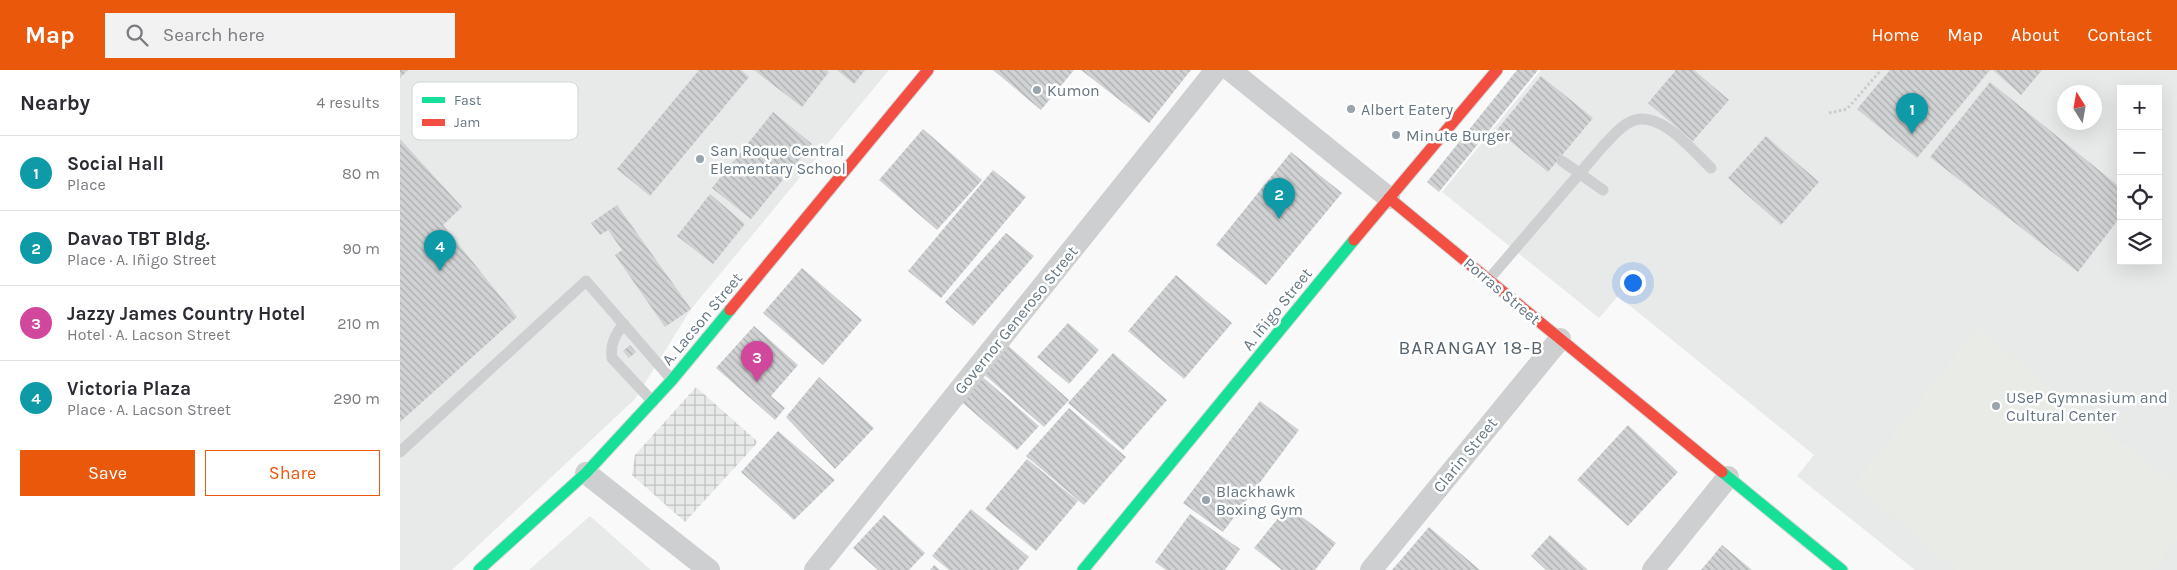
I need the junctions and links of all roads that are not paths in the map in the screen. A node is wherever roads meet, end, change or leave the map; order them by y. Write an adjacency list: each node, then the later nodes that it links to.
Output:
1 (928, 70): 13 (street, A. Lacson Street)
2 (1216, 70): 20 (street, Governor Generoso Street)
3 (1230, 70): 9 (street, Porras Street)
4 (1497, 70): 9 (street, A. Iñigo Street)
5 (1562, 161): 7 (lane)
6 (1711, 168): 7 (lane)
7 (1581, 174): 8 (lane); 10 (lane)
8 (1603, 190)
9 (1389, 198): 10 (street, Porras Street); 21 (street, A. Iñigo Street)
10 (1489, 279): 12 (street, Porras Street)
11 (624, 324): 13 (lane); 14 (lane); 15 (lane)
12 (1560, 339): 17 (street, Porras Street); 22 (street, Clarin Street)
13 (672, 380): 14 (street, A. Lacson Street)
14 (653, 402): 16 (street, A. Lacson Street)
15 (400, 452)
16 (586, 473): 18 (street, A. Lacson Street); 19 (street)
17 (1728, 477): 23 (street); 24 (street, Porras Street)
18 (479, 570)
19 (709, 570)
20 (815, 570)
21 (1083, 570)
22 (1370, 570)
23 (1653, 570)
24 (1842, 570)

